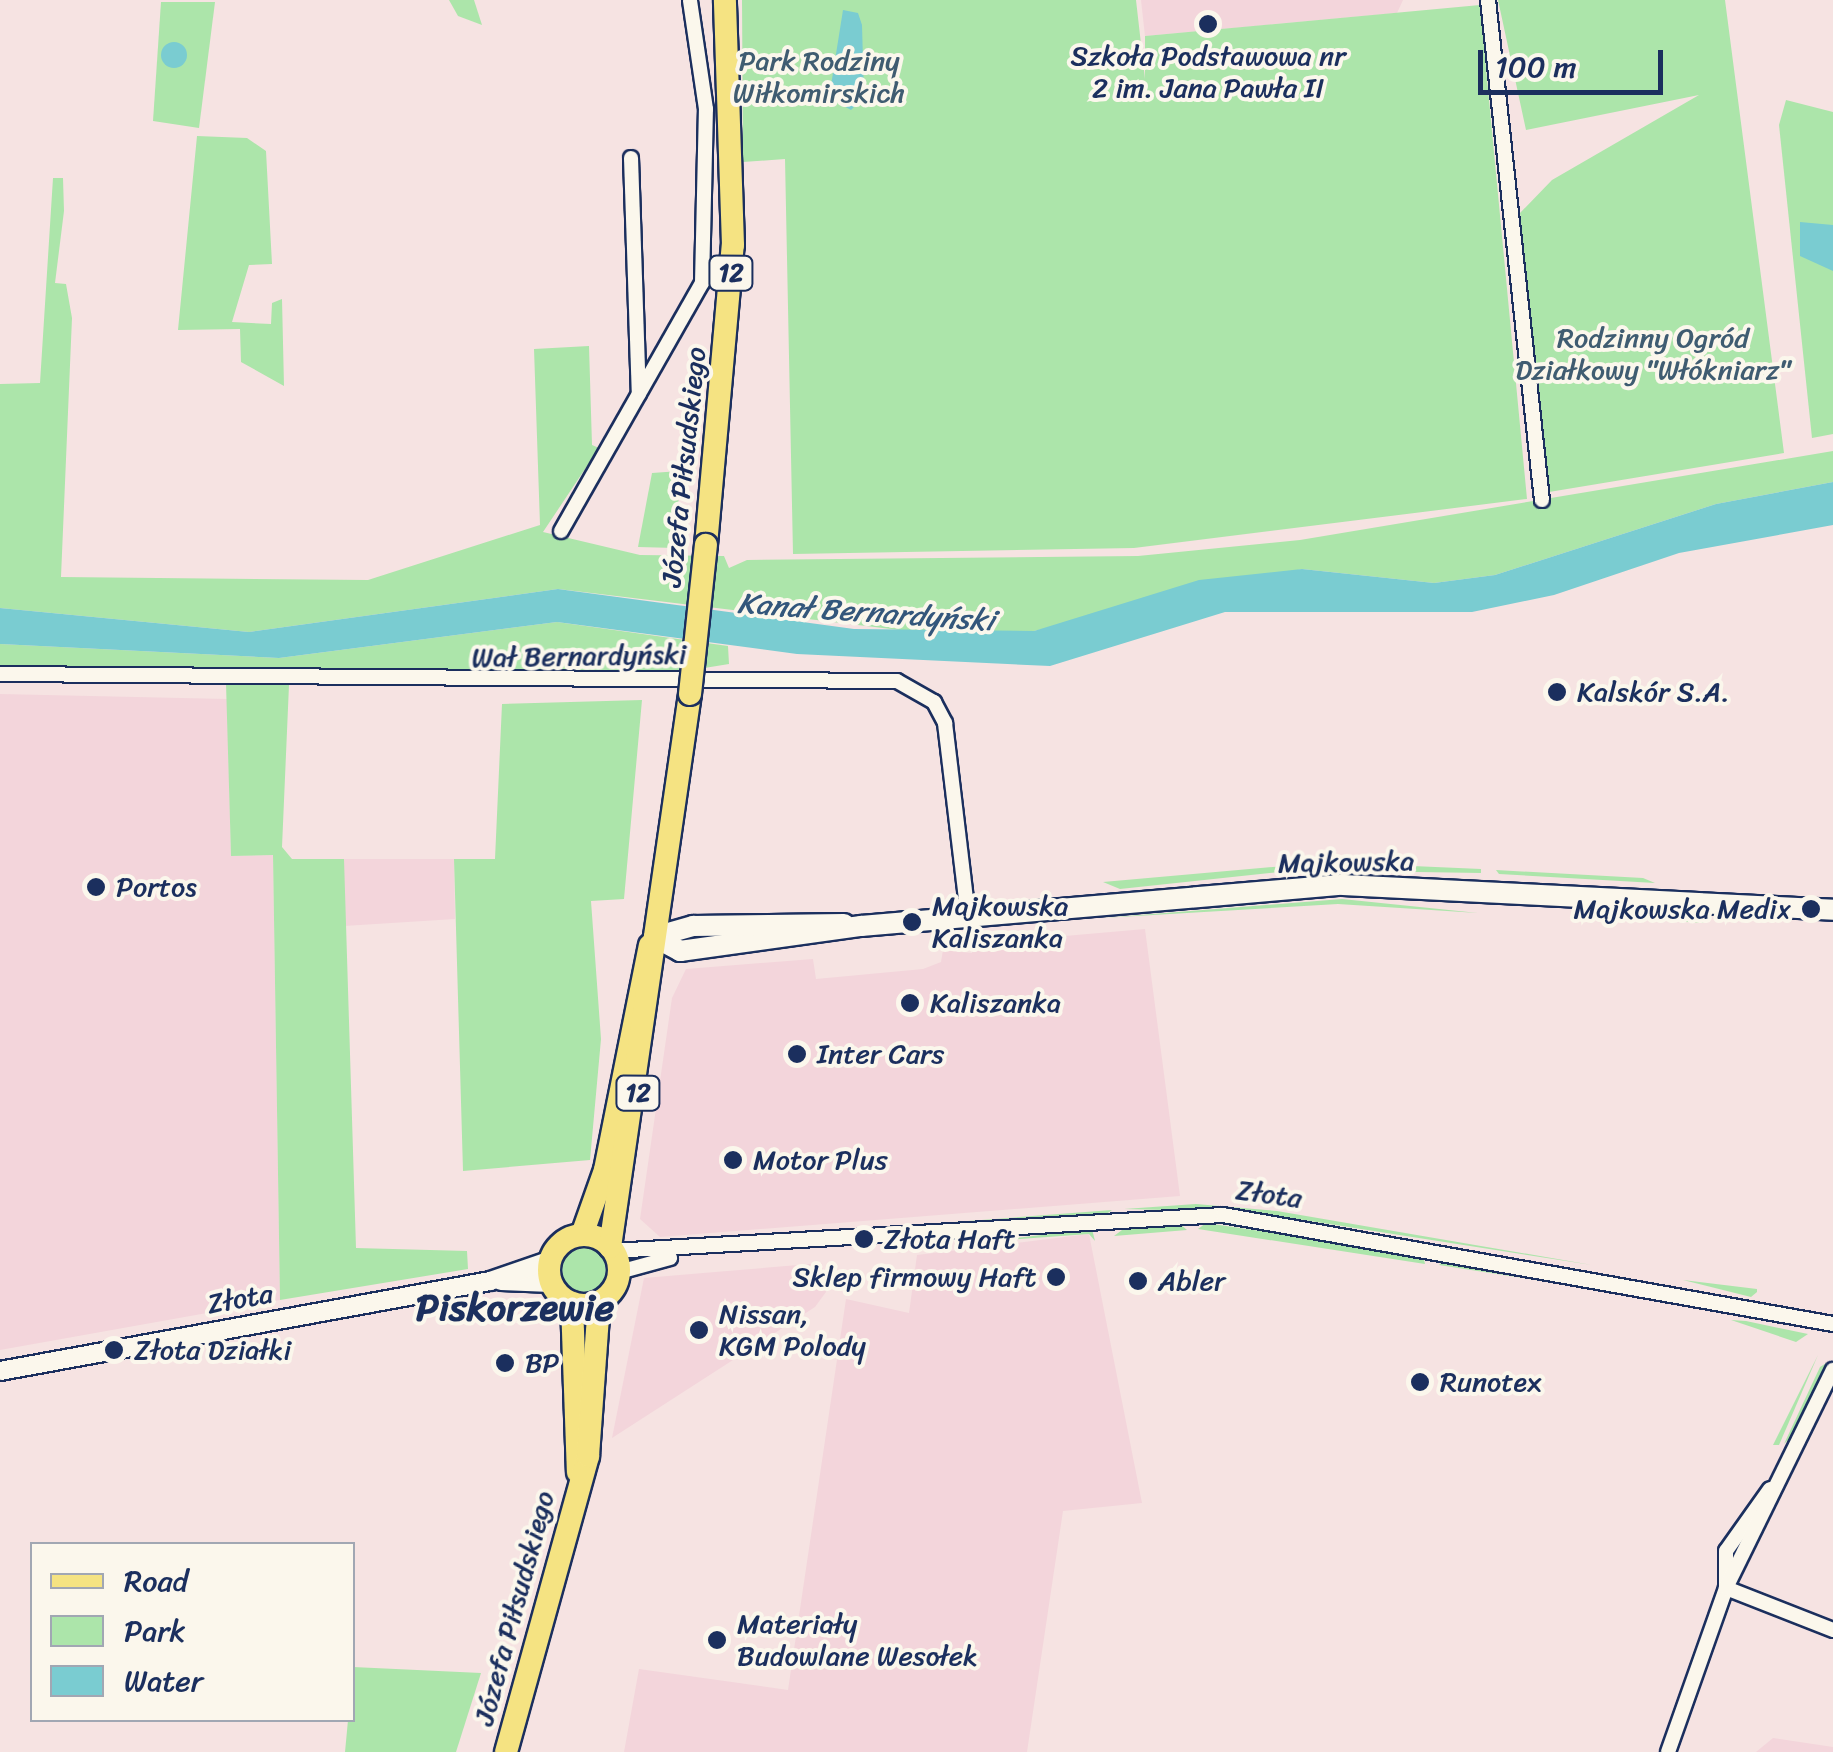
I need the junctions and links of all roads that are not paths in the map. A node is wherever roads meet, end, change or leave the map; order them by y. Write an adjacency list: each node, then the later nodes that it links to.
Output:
1 (690, 0): 5 (street)
2 (725, 0): 11 (main road, Józefa Piłsudskiego / 12, bridge)
3 (1488, 0): 6 (street)
4 (631, 158): 5 (street)
5 (639, 394): 7 (street)
6 (1542, 500)
7 (560, 531)
8 (0, 674): 10 (street, Wał Bernardyński)
9 (1833, 910): 10 (main road, Majkowska)
10 (968, 916): 11 (main road, Majkowska)
11 (654, 937): 12 (main road, Józefa Piłsudskiego / 12); 13 (main road, Józefa Piłsudskiego / 12)
12 (582, 1235): 13 (main road); 14 (main road)
13 (614, 1257): 15 (main road, 12); 17 (street, Złota)
14 (551, 1272): 16 (main road); 18 (street, Złota)
15 (599, 1302): 16 (main road); 20 (main road, Józefa Piłsudskiego)
16 (572, 1303): 20 (main road, Józefa Piłsudskiego)
17 (1833, 1324)
18 (0, 1370)
19 (1833, 1370): 21 (street)
20 (578, 1480): 23 (main road, Józefa Piłsudskiego)
21 (1726, 1588): 22 (street); 24 (street)
22 (1833, 1630)
23 (506, 1752)
24 (1668, 1752)

